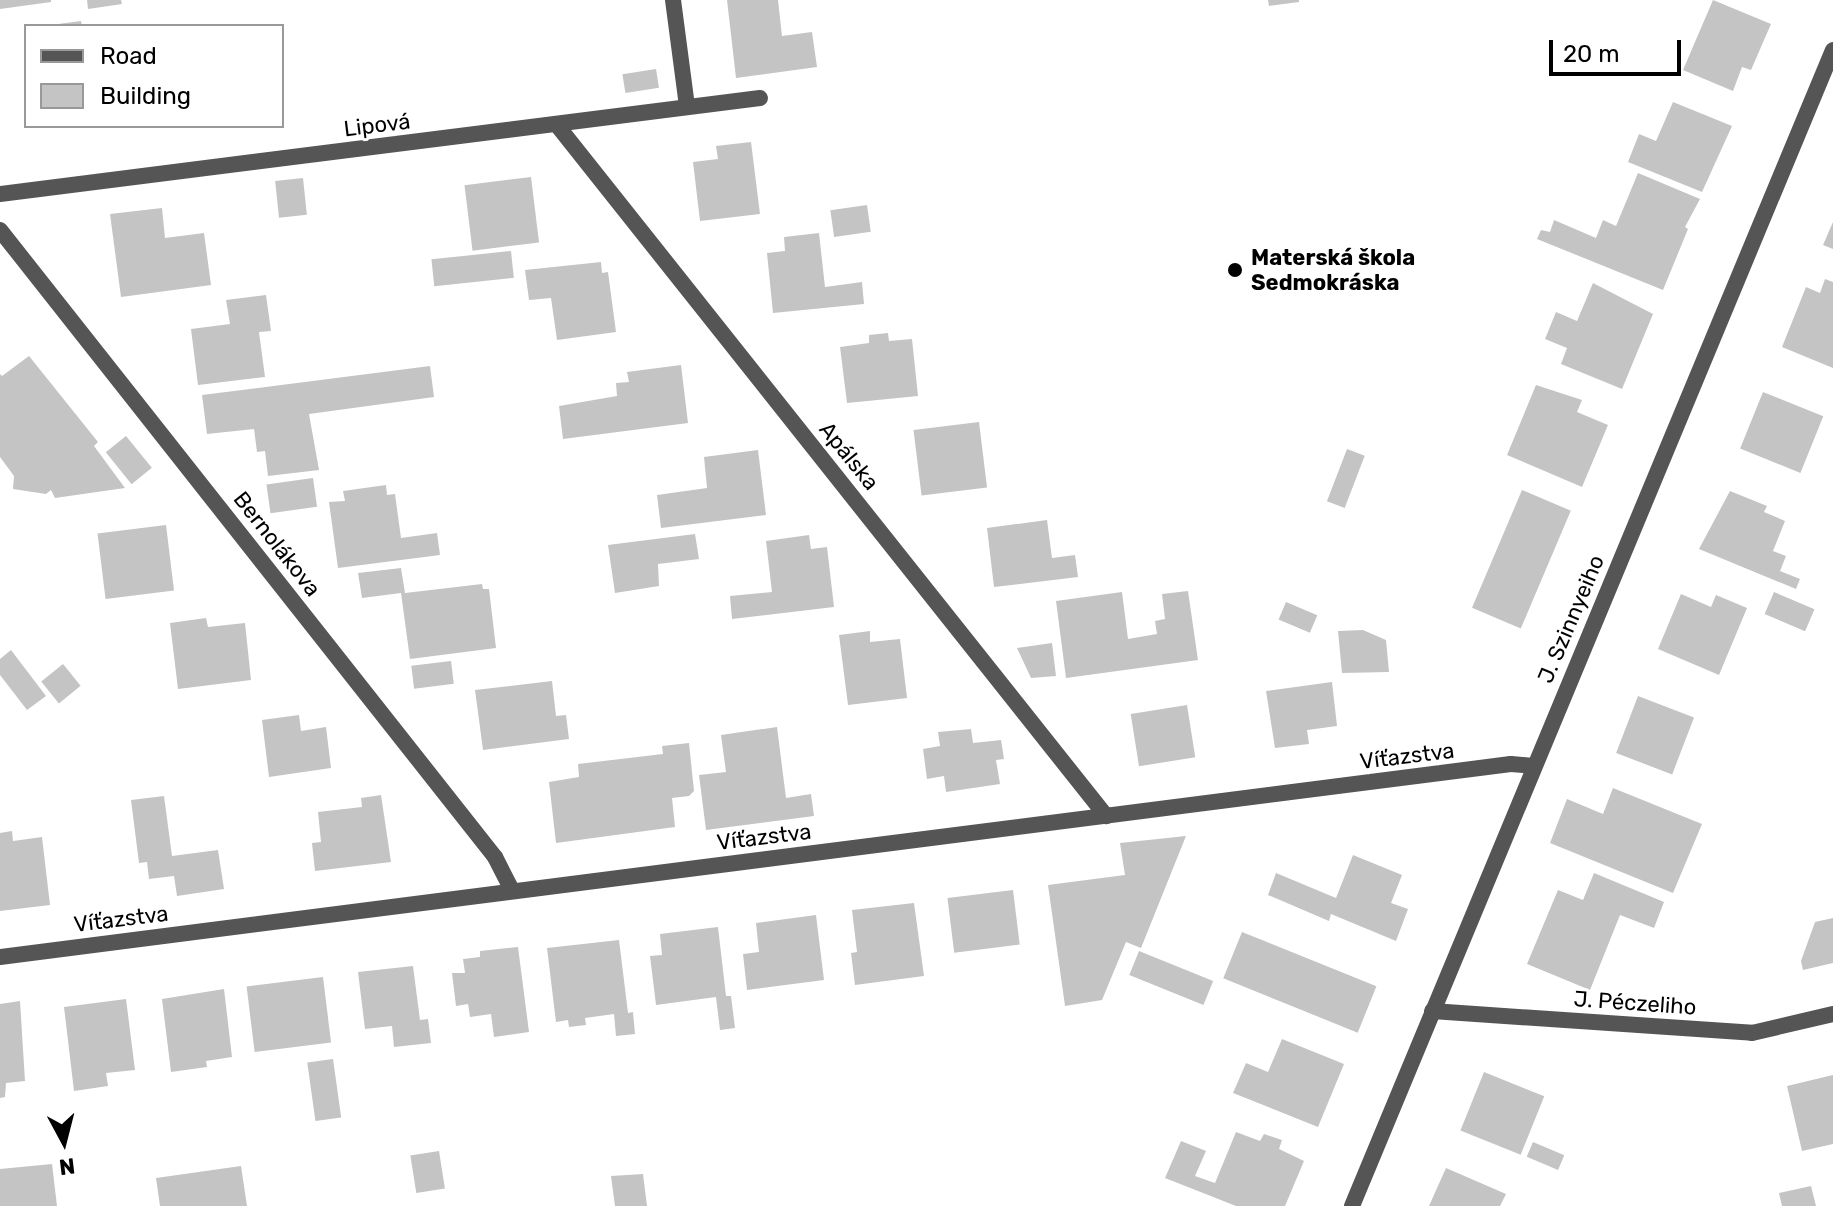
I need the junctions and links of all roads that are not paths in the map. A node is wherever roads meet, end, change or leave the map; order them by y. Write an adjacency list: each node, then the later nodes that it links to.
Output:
1 (673, 0): 4 (street)
2 (1833, 50): 8 (street, J. Szinnyeiho)
3 (760, 98): 4 (street, Lipová)
4 (687, 107): 5 (street, Lipová)
5 (557, 125): 6 (street, Lipová); 9 (street, Apálska)
6 (0, 194)
7 (0, 230): 10 (street, Bernolákova)
8 (1533, 766): 9 (street, Víťazstva); 12 (street, J. Szinnyeiho)
9 (1106, 816): 10 (street, Víťazstva)
10 (512, 890): 11 (street, Víťazstva)
11 (0, 957)
12 (1432, 1011): 13 (street, J. Péczeliho); 14 (street, J. Szinnyeiho)
13 (1833, 1014)
14 (1352, 1206)

